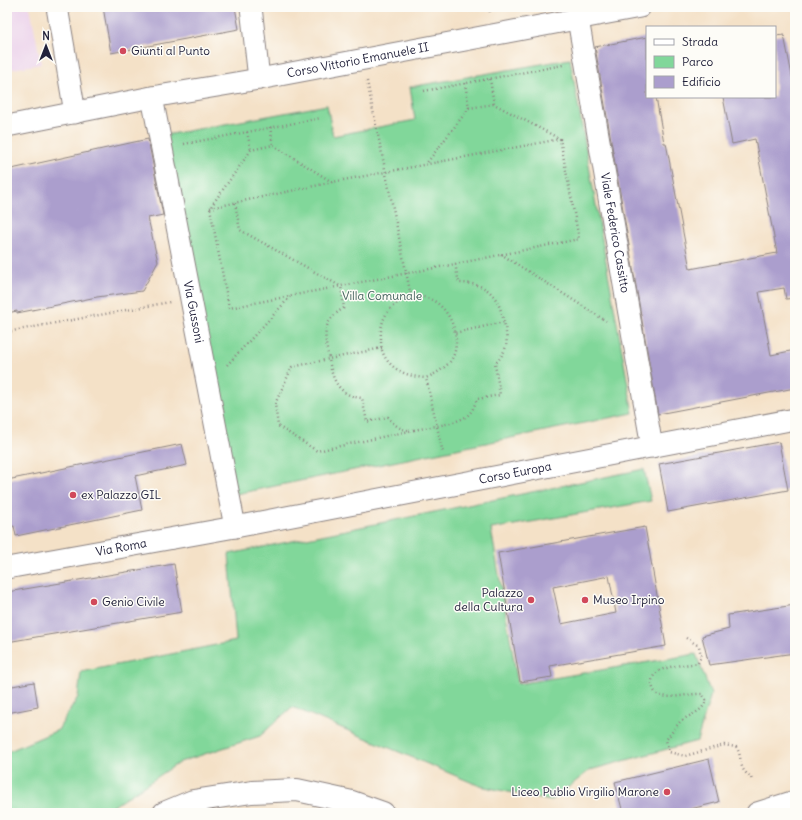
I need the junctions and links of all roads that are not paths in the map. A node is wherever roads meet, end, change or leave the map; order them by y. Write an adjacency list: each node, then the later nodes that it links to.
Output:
1 (57, 7): 7 (street)
2 (251, 7): 5 (street)
3 (640, 7): 4 (street, Corso Vittorio Emanuele II)
4 (578, 19): 5 (street, Corso Vittorio Emanuele II); 10 (street, Viale Federico Cassitto)
5 (259, 79): 6 (street, Corso Vittorio Emanuele II)
6 (152, 97): 7 (street, Corso Vittorio Emanuele II); 11 (street, Via Gussoni)
7 (75, 113): 8 (street, Corso Vittorio Emanuele II)
8 (7, 126)
9 (795, 419): 10 (street, Corso Europa)
10 (652, 447): 11 (street, Corso Europa)
11 (235, 527): 12 (street, Via Roma)
12 (7, 568)
13 (786, 804): 16 (street)
14 (164, 813): 15 (street)
15 (383, 813)
16 (757, 813)

